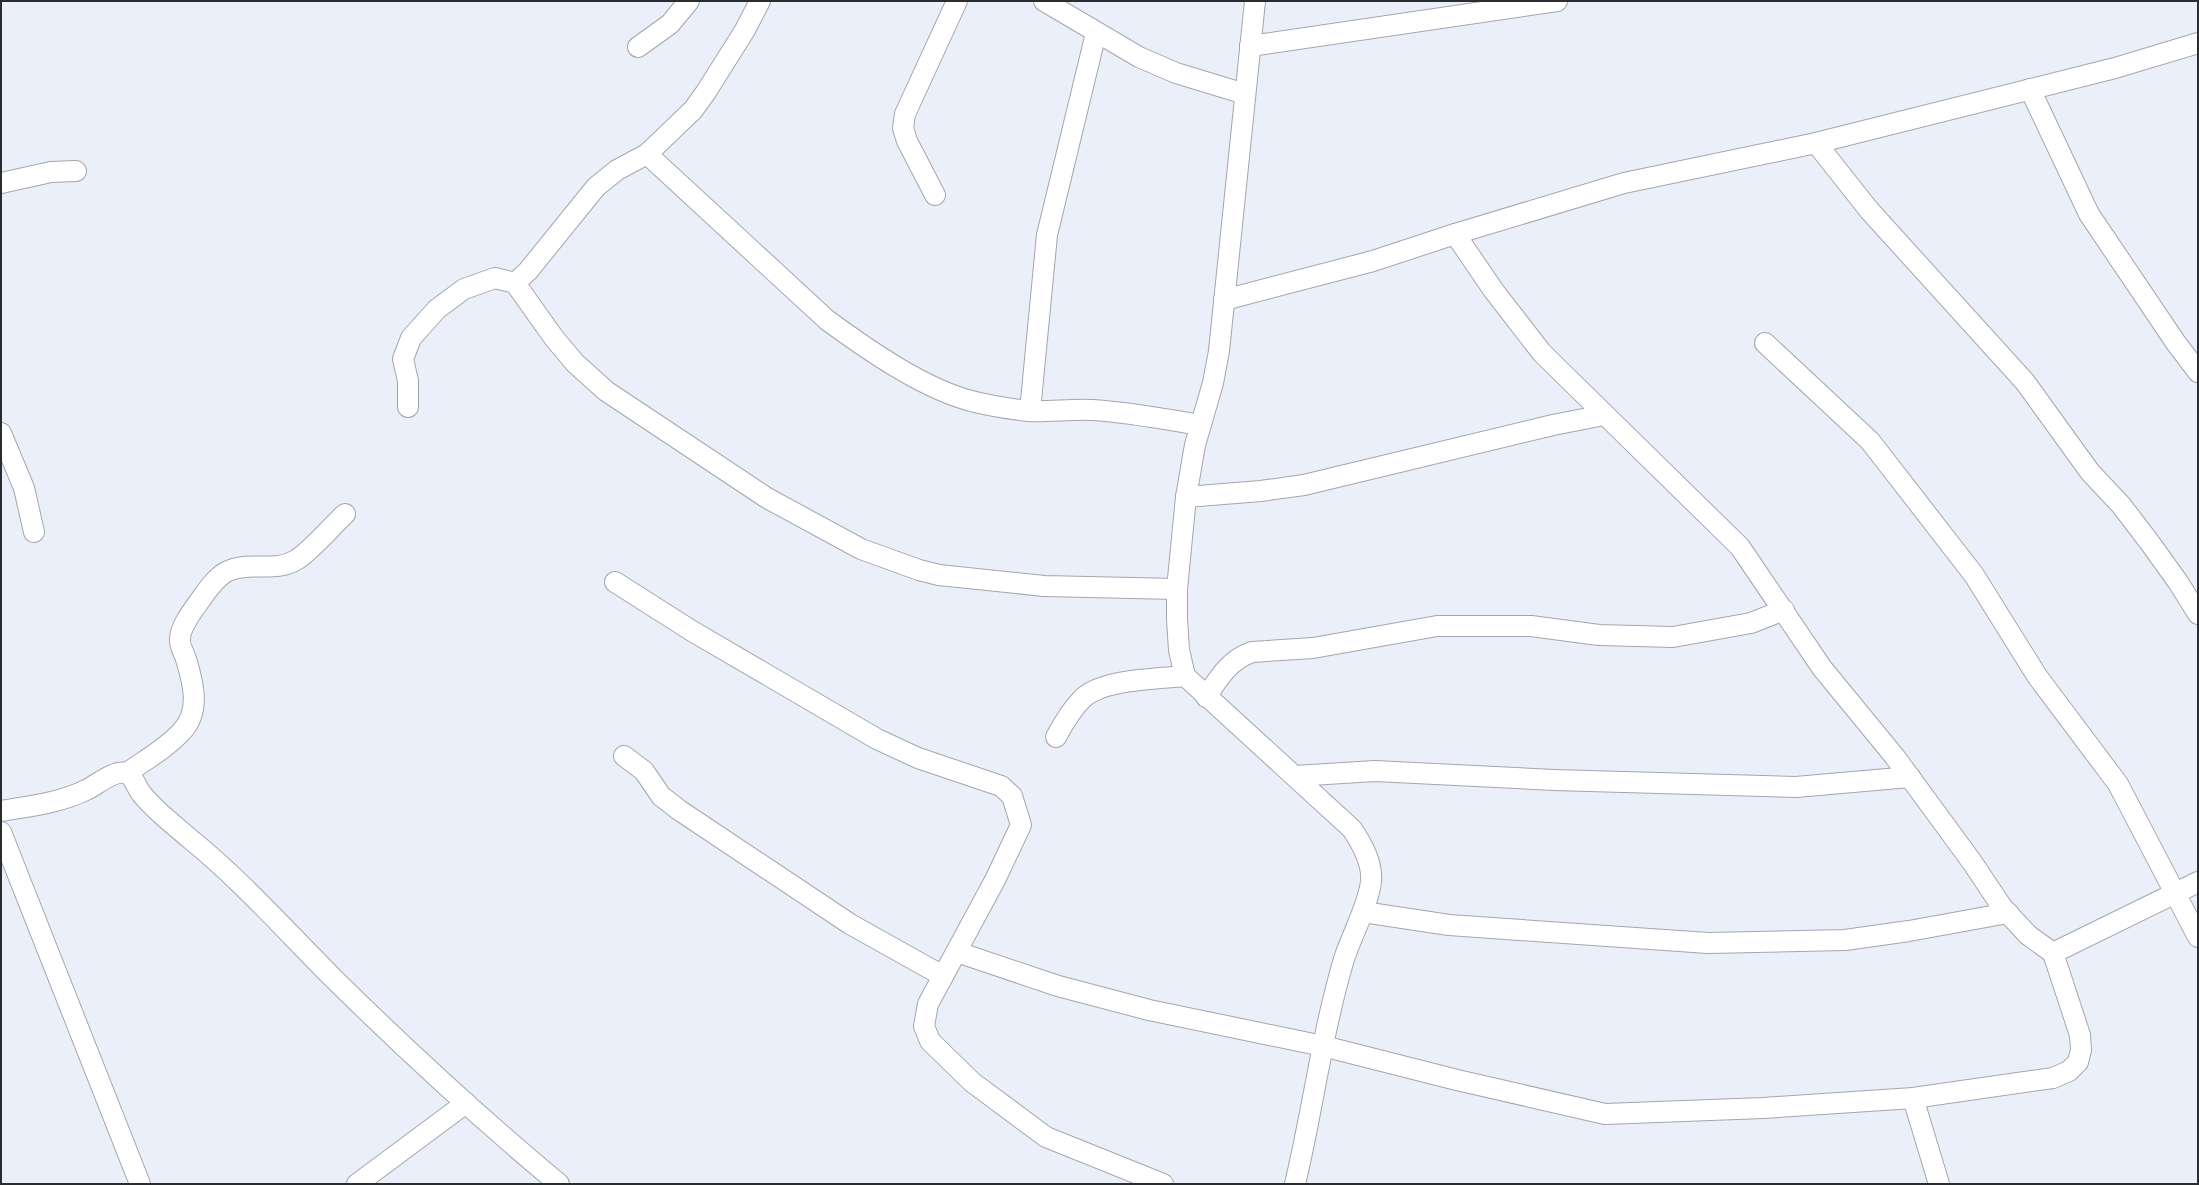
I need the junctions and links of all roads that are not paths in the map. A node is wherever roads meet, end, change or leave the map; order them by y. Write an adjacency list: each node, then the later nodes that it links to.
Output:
1 (688, 1): 10 (street)
2 (760, 1): 14 (street)
3 (957, 1): 17 (street)
4 (1255, 1): 9 (street)
5 (1557, 1): 9 (street)
6 (1047, 2): 7 (street)
7 (1096, 32): 12 (street); 24 (street)
8 (2198, 43): 11 (street)
9 (1250, 46): 12 (street)
10 (638, 47)
11 (2030, 89): 13 (street); 22 (street)
12 (1245, 94): 20 (street)
13 (1816, 143): 18 (street); 34 (street)
14 (647, 154): 19 (street); 24 (street)
15 (76, 171): 16 (street)
16 (1, 183)
17 (935, 195)
18 (1456, 234): 20 (street); 25 (street)
19 (515, 283): 23 (street); 32 (street)
20 (1224, 300): 26 (street)
21 (1765, 343): 45 (street)
22 (2198, 372)
23 (408, 406)
24 (1030, 411): 26 (street)
25 (1604, 415): 28 (street); 33 (street)
26 (1200, 425): 28 (street)
27 (1, 433): 30 (street)
28 (1186, 497): 32 (street)
29 (345, 514): 39 (street)
30 (34, 532)
31 (615, 582): 49 (street)
32 (1177, 589): 35 (street)
33 (1784, 610): 36 (street); 41 (street)
34 (2198, 614)
35 (1185, 676): 36 (street); 37 (street)
36 (1206, 697): 40 (street)
37 (1056, 737)
38 (624, 756): 51 (street)
39 (126, 773): 42 (street); 54 (street)
40 (1295, 776): 41 (street); 46 (street)
41 (1910, 777): 47 (street)
42 (1, 811)
43 (1, 832): 55 (street)
44 (2198, 882): 45 (street)
45 (2175, 893): 48 (street); 50 (street)
46 (1363, 912): 47 (street); 52 (street)
47 (2008, 914): 50 (street)
48 (2198, 937)
49 (957, 952): 51 (street); 52 (street)
50 (2052, 953): 53 (street)
51 (943, 976): 58 (street)
52 (1323, 1046): 53 (street); 59 (street)
53 (1913, 1098): 60 (street)
54 (466, 1103): 56 (street); 57 (street)
55 (140, 1184)
56 (356, 1184)
57 (559, 1184)
58 (1163, 1184)
59 (1295, 1184)
60 (1939, 1184)

